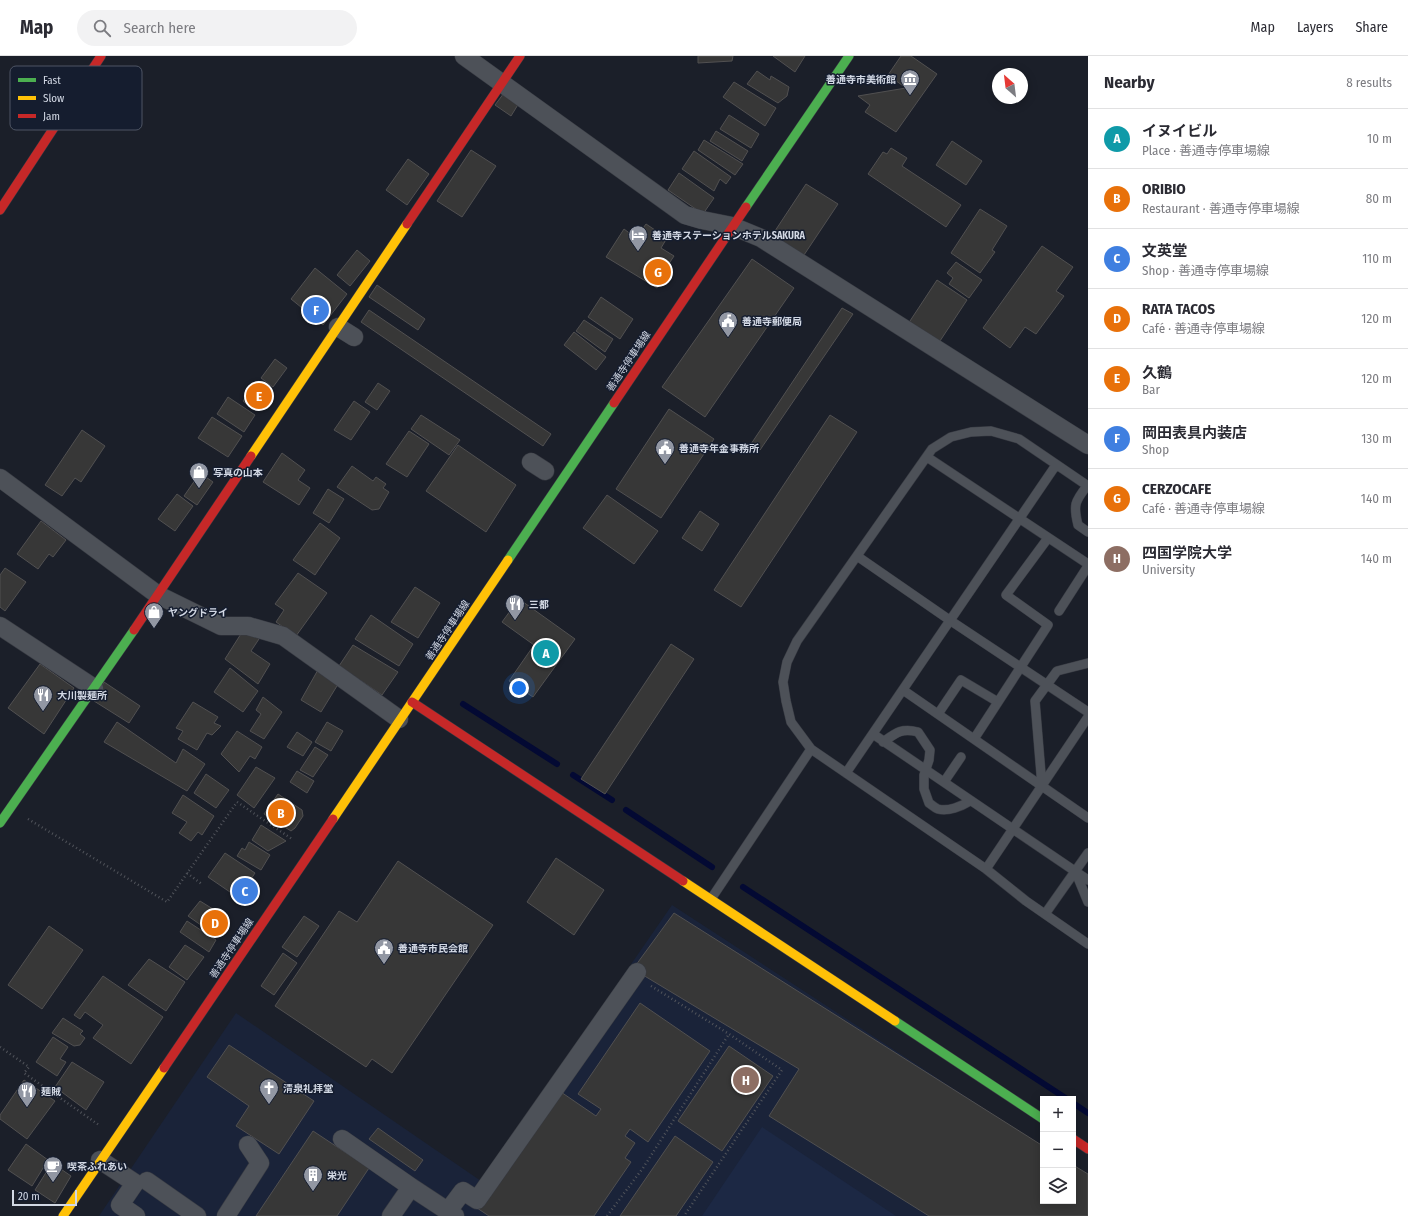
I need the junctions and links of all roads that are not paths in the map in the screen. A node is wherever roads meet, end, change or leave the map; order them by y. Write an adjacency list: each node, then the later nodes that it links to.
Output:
1 (101, 56): 5 (street)
2 (464, 56): 6 (street)
3 (520, 56): 6 (street)
4 (849, 56): 9 (street, 善通寺停車場線)
5 (94, 66)
6 (501, 82): 9 (street); 10 (street)
7 (52, 130): 8 (street)
8 (0, 210)
9 (732, 226): 12 (street); 31 (street, 善通寺停車場線)
10 (338, 327): 11 (street); 22 (street)
11 (354, 337)
12 (1088, 445)
13 (926, 457): 14 (lane); 17 (lane); 20 (lane)
14 (1056, 465): 16 (lane); 17 (lane)
15 (0, 478): 22 (street)
16 (1088, 486): 18 (lane)
17 (1020, 518): 19 (lane); 24 (lane)
18 (1088, 532)
19 (1048, 538): 21 (lane); 27 (lane)
20 (856, 556): 24 (lane); 40 (lane)
21 (1088, 565): 23 (lane)
22 (158, 595): 29 (street); 36 (street)
23 (1059, 611)
24 (950, 621): 27 (lane); 30 (lane)
25 (0, 626): 29 (street)
26 (1088, 663): 28 (lane)
27 (1020, 668): 28 (lane); 32 (lane)
28 (1046, 685): 33 (lane); 45 (lane)
29 (94, 688): 48 (street)
30 (903, 690): 34 (lane); 37 (lane)
31 (412, 702): 36 (street, 善通寺停車場線); 54 (street)
32 (998, 702): 34 (lane); 38 (lane)
33 (1088, 712)
34 (938, 714): 38 (lane)
35 (1088, 717): 45 (lane)
36 (400, 719): 64 (street, 善通寺停車場線)
37 (873, 734): 39 (lane); 43 (lane)
38 (974, 739): 45 (lane)
39 (884, 742): 42 (lane); 42 (lane)
40 (811, 749): 43 (lane); 54 (lane)
41 (961, 757): 44 (lane)
42 (926, 770): 44 (lane); 46 (lane)
43 (846, 773): 51 (lane)
44 (944, 782): 46 (lane)
45 (1042, 786): 47 (lane); 49 (lane)
46 (970, 800): 49 (lane)
47 (1088, 818)
48 (0, 823)
49 (1013, 829): 51 (lane); 52 (lane)
50 (1088, 853): 52 (lane)
51 (986, 869): 56 (lane)
52 (1075, 872): 53 (lane); 55 (lane); 56 (lane)
53 (1088, 880)
54 (711, 899): 59 (street)
55 (1088, 902)
56 (1046, 914): 57 (lane)
57 (1088, 944)
58 (636, 974): 67 (street)
59 (1040, 1117)
60 (342, 1139): 66 (street)
61 (1076, 1141): 63 (street)
62 (248, 1145): 71 (street)
63 (1088, 1149)
64 (100, 1160): 68 (street, 善通寺停車場線); 69 (street)
65 (147, 1181): 70 (street)
66 (411, 1186): 67 (street); 72 (street)
67 (451, 1214)
68 (63, 1216)
69 (136, 1216)
70 (197, 1216)
71 (226, 1216)
72 (392, 1216)

